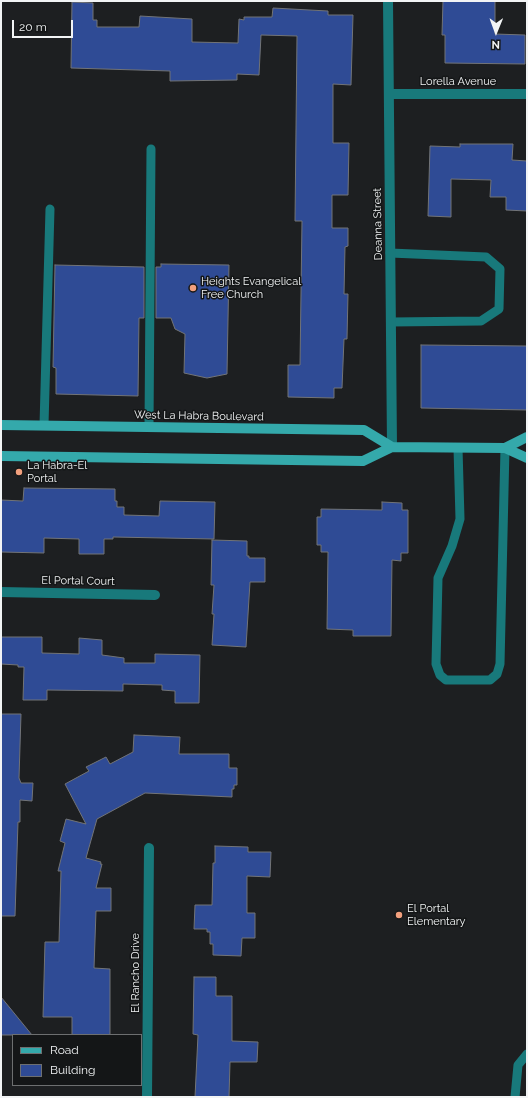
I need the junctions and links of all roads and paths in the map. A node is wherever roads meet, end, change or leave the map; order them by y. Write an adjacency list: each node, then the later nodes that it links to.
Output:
1 (388, 1): 2 (street, Deanna Street)
2 (389, 94): 3 (street, Lorella Avenue); 6 (street, Deanna Street)
3 (527, 94)
4 (151, 149): 10 (lane)
5 (50, 209): 9 (lane)
6 (390, 253): 7 (street, Deanna Street); 7 (lane)
7 (391, 322): 12 (street, Deanna Street)
8 (1, 425): 9 (main road, West La Habra Boulevard)
9 (44, 425): 10 (main road, West La Habra Boulevard)
10 (149, 427): 12 (main road, West La Habra Boulevard)
11 (527, 437): 14 (main road)
12 (392, 447): 13 (main road); 15 (main road)
13 (458, 448): 14 (main road); 14 (lane)
14 (505, 448): 16 (main road)
15 (1, 456)
16 (527, 458)
17 (1, 592): 18 (street, El Portal Court)
18 (155, 595)
19 (149, 848): 21 (street, El Rancho Drive)
20 (527, 1054): 22 (lane)
21 (147, 1097)
22 (515, 1097)

